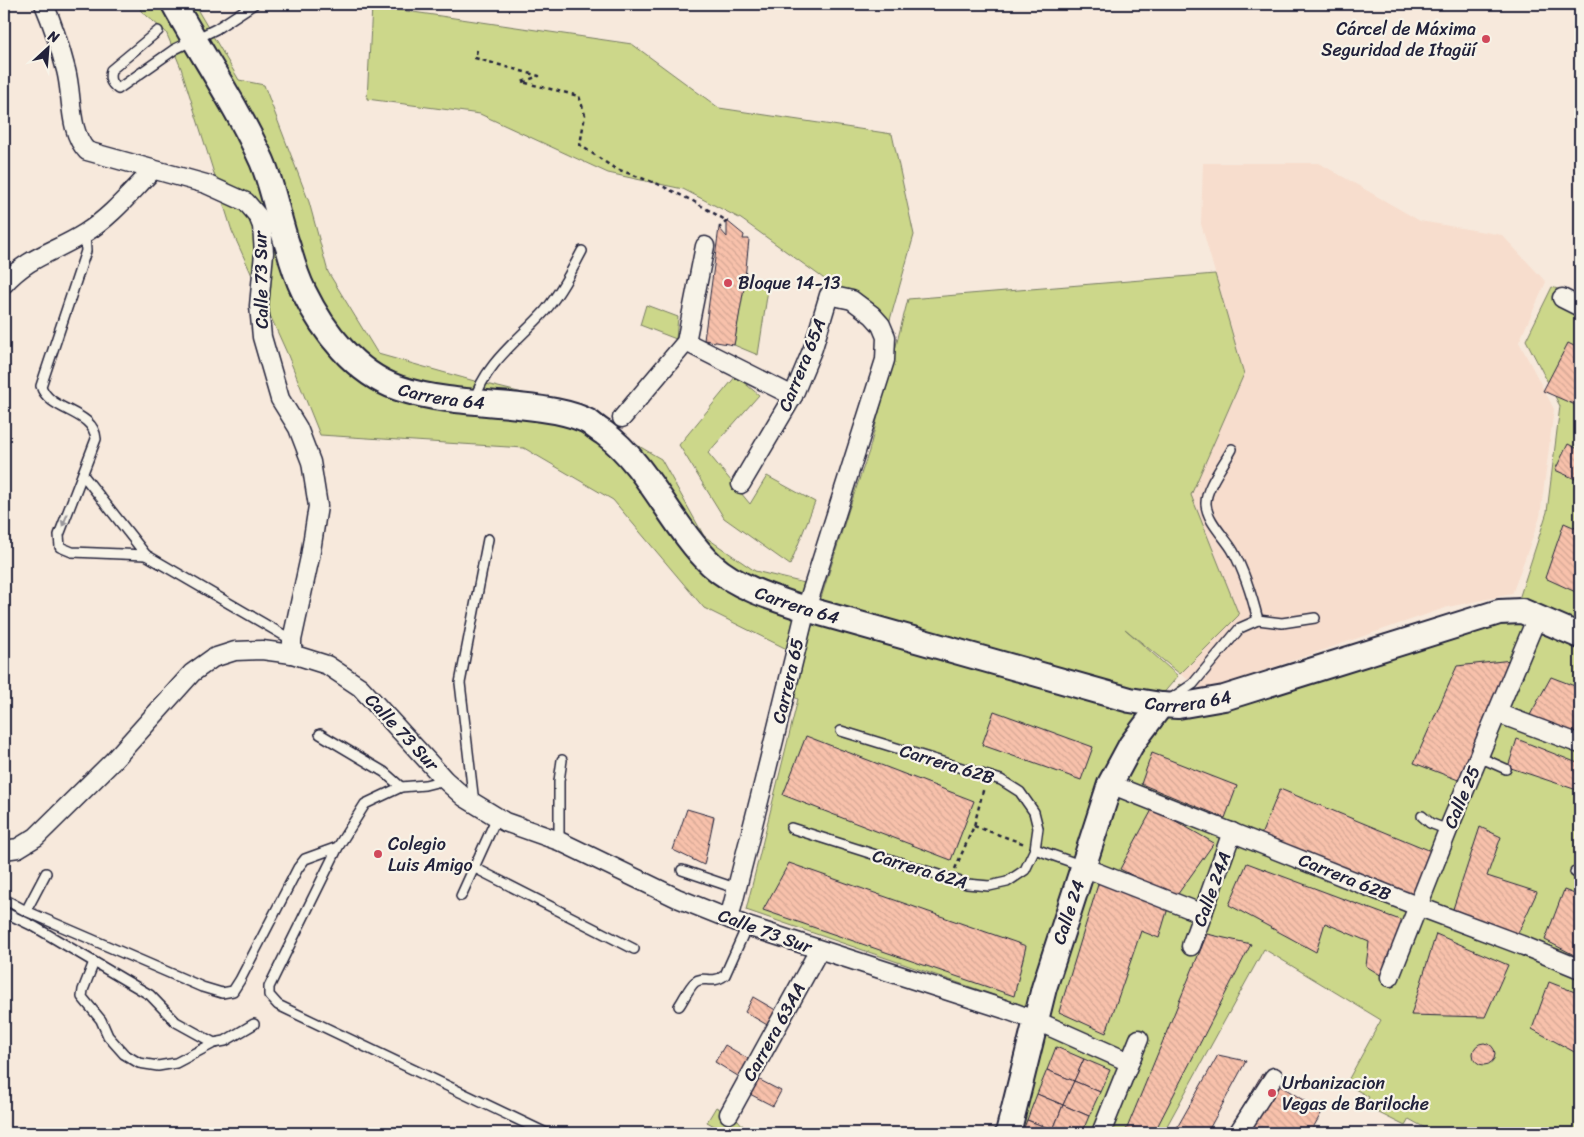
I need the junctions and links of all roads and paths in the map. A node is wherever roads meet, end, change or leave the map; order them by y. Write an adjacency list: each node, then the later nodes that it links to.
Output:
1 (44, 4): 7 (street, Calle 73 Sur)
2 (174, 4): 5 (street, Carrera 64)
3 (254, 4): 5 (lane)
4 (158, 31): 5 (lane)
5 (194, 40): 18 (street, Carrera 64)
6 (477, 50): 8 (path)
7 (153, 170): 9 (street); 30 (street, Calle 73 Sur)
8 (719, 228)
9 (85, 233): 12 (street); 21 (lane)
10 (705, 246): 16 (street)
11 (582, 252): 18 (lane)
12 (4, 284)
13 (829, 295): 17 (street, Carrera 65A); 25 (street, Carrera 65)
14 (1562, 298): 15 (street)
15 (1580, 307)
16 (686, 342): 17 (street); 19 (street)
17 (794, 396): 22 (street, Carrera 65A)
18 (474, 402): 25 (street, Carrera 64)
19 (622, 418)
20 (1232, 449): 28 (lane)
21 (83, 475): 24 (lane); 24 (lane, one-way to 24)
22 (741, 484)
23 (488, 539): 43 (lane)
24 (146, 554): 30 (lane)
25 (806, 609): 31 (street, Carrera 64); 60 (street, Carrera 65)
26 (1537, 617): 29 (street, Carrera 64); 31 (street, Carrera 64); 32 (street, Calle 25)
27 (1315, 618): 28 (lane)
28 (1258, 620): 31 (lane)
29 (1580, 636)
30 (292, 647): 40 (street, Calle 73 Sur); 54 (street)
31 (1161, 705): 41 (street, Calle 24)
32 (1497, 713): 35 (street); 36 (street, Calle 25)
33 (841, 731): 39 (lane, Carrera 62B)
34 (320, 734): 42 (lane)
35 (1580, 744)
36 (1479, 756): 38 (lane); 48 (street, Calle 25)
37 (562, 760): 50 (lane)
38 (1506, 769)
39 (986, 775): 46 (path); 53 (lane, Carrera 62B)
40 (445, 780): 42 (lane); 43 (street, Calle 73 Sur)
41 (1110, 784): 49 (street, Carrera 62B); 55 (street, Calle 24)
42 (401, 787): 52 (lane)
43 (474, 804): 45 (street, Calle 73 Sur)
44 (1422, 816): 48 (lane)
45 (497, 818): 50 (street, Calle 73 Sur); 56 (lane)
46 (974, 826): 51 (path); 59 (path)
47 (791, 828): 59 (lane, Carrera 62A)
48 (1448, 830): 63 (street, Calle 25)
49 (1232, 832): 63 (street, Carrera 62B); 66 (street, Calle 24A)
50 (559, 841): 67 (street, Calle 73 Sur)
51 (1024, 844)
52 (338, 847): 64 (lane); 83 (lane)
53 (1035, 848): 55 (lane); 59 (lane, Carrera 62A)
54 (4, 850)
55 (1083, 866): 66 (street); 76 (street, Calle 24)
56 (475, 868): 61 (lane); 70 (lane)
57 (682, 870): 60 (lane)
58 (46, 873): 64 (lane)
59 (950, 879)
60 (738, 888): 67 (street, Carrera 65)
61 (461, 896)
62 (4, 899): 64 (lane)
63 (1417, 906): 73 (street, Carrera 62B); 74 (street, Calle 25)
64 (26, 911)
65 (4, 912): 72 (lane)
66 (1203, 914): 69 (street, Calle 24A)
67 (729, 919): 68 (street, Calle 73 Sur)
68 (747, 926): 71 (street, Calle 73 Sur); 75 (lane)
69 (1191, 946)
70 (634, 949)
71 (819, 950): 76 (street, Calle 73 Sur); 82 (street, Carrera 63AA)
72 (94, 962): 79 (lane); 79 (lane)
73 (1580, 969)
74 (1390, 977)
75 (680, 1006)
76 (1037, 1021): 80 (street, Calle 73 Sur); 84 (street, Calle 24)
77 (254, 1024): 79 (lane)
78 (1138, 1039): 80 (street)
79 (214, 1044)
80 (1129, 1062): 85 (street)
81 (1274, 1077): 86 (street)
82 (729, 1114)
83 (546, 1133)
84 (1008, 1133)
85 (1101, 1133)
86 (1238, 1133)

